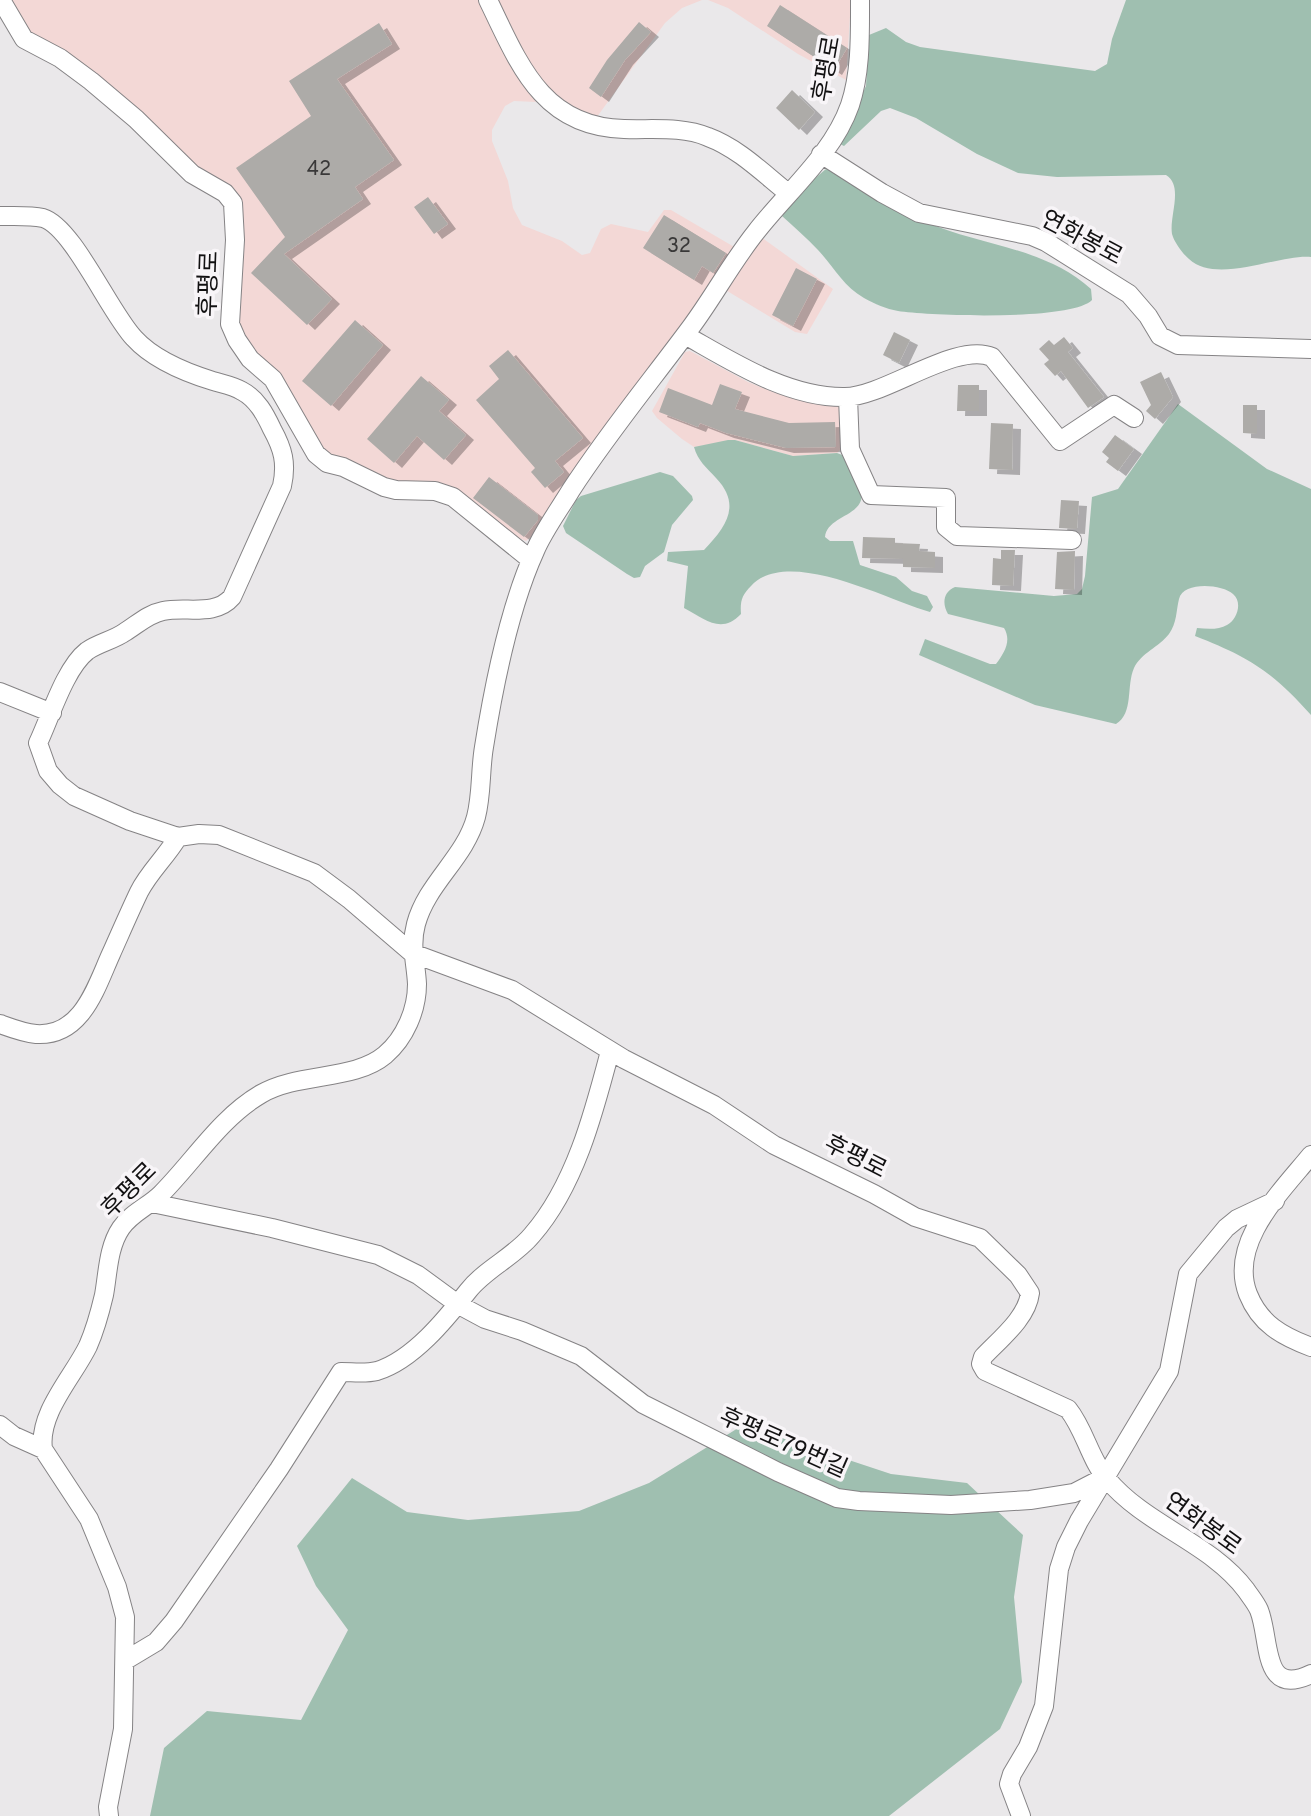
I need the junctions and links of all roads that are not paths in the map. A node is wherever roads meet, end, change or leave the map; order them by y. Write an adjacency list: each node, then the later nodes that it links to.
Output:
1 (1, 0): 12 (street, 후평로)
2 (488, 0): 5 (street)
3 (860, 0): 4 (street, 후평로)
4 (821, 154): 5 (street, 후평로); 8 (street, 연화봉로)
5 (788, 193): 7 (street, 후평로)
6 (0, 216): 14 (street, 후평로)
7 (685, 335): 9 (street); 12 (street, 후평로)
8 (1311, 349)
9 (848, 397): 10 (street); 11 (street)
10 (1134, 418)
11 (1072, 540)
12 (531, 560): 16 (street, 후평로)
13 (0, 692): 14 (street)
14 (52, 713): 15 (street, 후평로)
15 (178, 837): 16 (street, 후평로); 17 (street)
16 (412, 953): 18 (street, 후평로); 21 (street, 후평로)
17 (0, 1024)
18 (610, 1051): 22 (street); 26 (street, 후평로)
19 (1311, 1155): 20 (street)
20 (1275, 1201): 23 (street); 26 (street)
21 (152, 1203): 22 (street, 후평로79번길); 25 (street, 후평로)
22 (459, 1305): 26 (street, 후평로79번길); 27 (street)
23 (1311, 1347)
24 (0, 1425): 25 (street)
25 (43, 1449): 27 (street)
26 (1105, 1477): 28 (street, 연화봉로); 30 (street)
27 (126, 1660): 29 (street)
28 (1311, 1674)
29 (109, 1816)
30 (1021, 1816)

